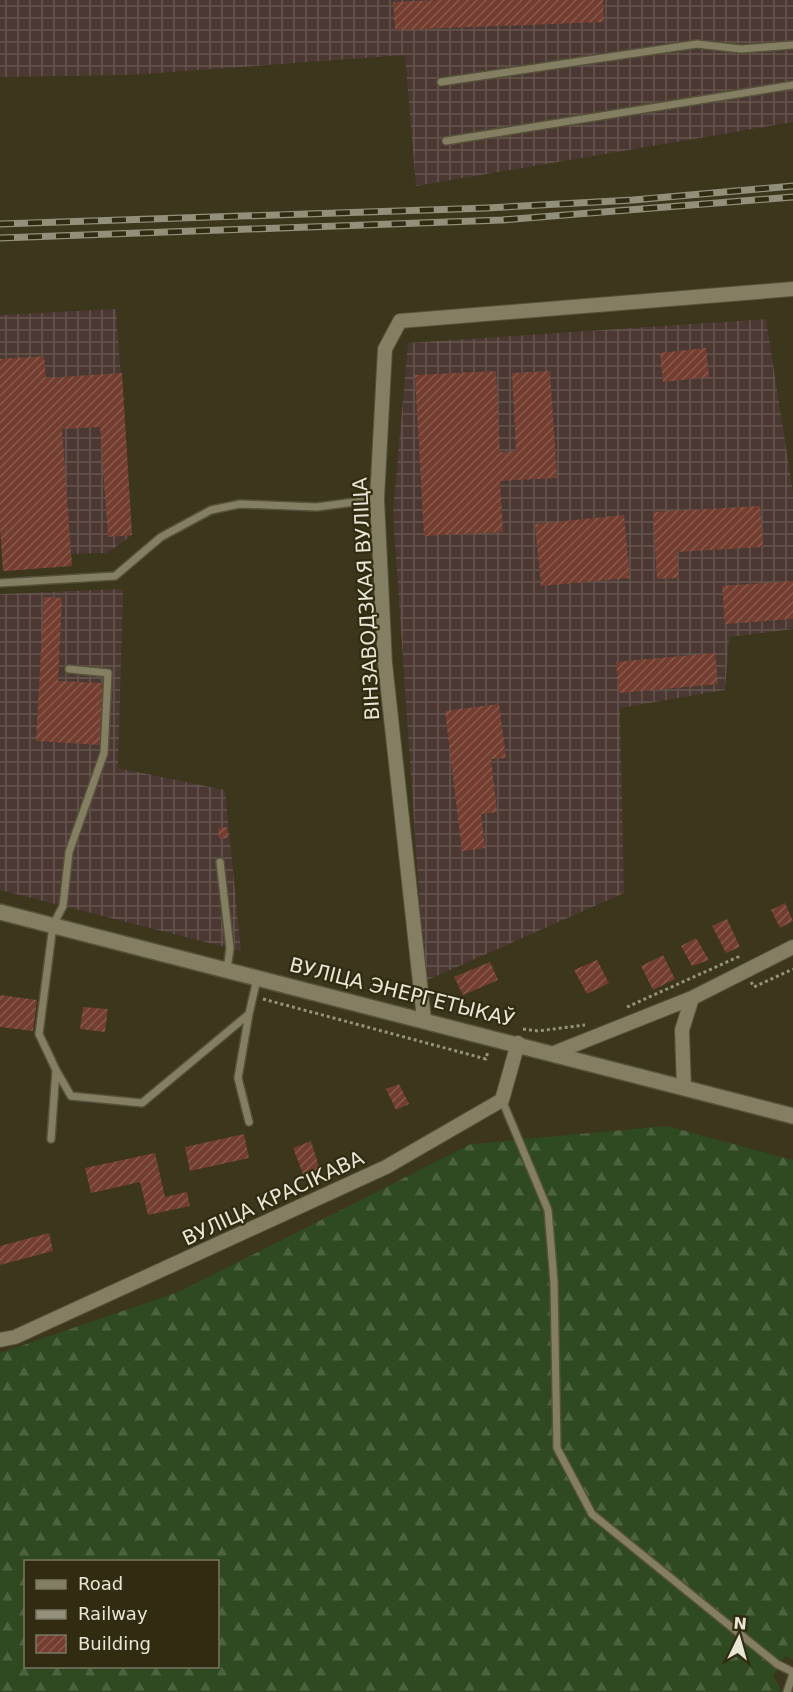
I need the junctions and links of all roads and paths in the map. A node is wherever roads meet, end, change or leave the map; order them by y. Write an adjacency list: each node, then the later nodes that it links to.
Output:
1 (793, 45): 2 (lane)
2 (441, 82)
3 (793, 85): 4 (lane)
4 (446, 141)
5 (793, 289): 6 (street, ВІНЗАВОДЗКАЯ ВУЛІЦА)
6 (377, 499): 7 (lane); 17 (street, ВІНЗАВОДЗКАЯ ВУЛІЦА)
7 (0, 583)
8 (69, 669): 11 (lane)
9 (220, 862): 13 (lane)
10 (0, 912): 11 (main road, ВУЛІЦА ЭНЕРГЕТЫКАЎ)
11 (53, 926): 13 (main road, ВУЛІЦА ЭНЕРГЕТЫКАЎ); 20 (lane)
12 (793, 947): 15 (street)
13 (227, 969): 14 (main road, ВУЛІЦА ЭНЕРГЕТЫКАЎ)
14 (257, 977): 16 (lane); 17 (main road, ВУЛІЦА ЭНЕРГЕТЫКАЎ)
15 (692, 998): 19 (street); 21 (street)
16 (249, 1014): 20 (lane); 24 (lane)
17 (424, 1019): 18 (main road, ВУЛІЦА ЭНЕРГЕТЫКАЎ)
18 (518, 1044): 19 (main road, ВУЛІЦА ЭНЕРГЕТЫКАЎ); 22 (street)
19 (554, 1053): 21 (main road, ВУЛІЦА ЭНЕРГЕТЫКАЎ)
20 (56, 1070): 25 (lane)
21 (684, 1088): 23 (main road, ВУЛІЦА ЭНЕРГЕТЫКАЎ)
22 (502, 1100): 26 (street, ВУЛІЦА КРАСІКАВА); 27 (lane)
23 (793, 1116)
24 (249, 1122)
25 (51, 1139)
26 (0, 1340)
27 (793, 1673): 28 (lane)
28 (787, 1692)

